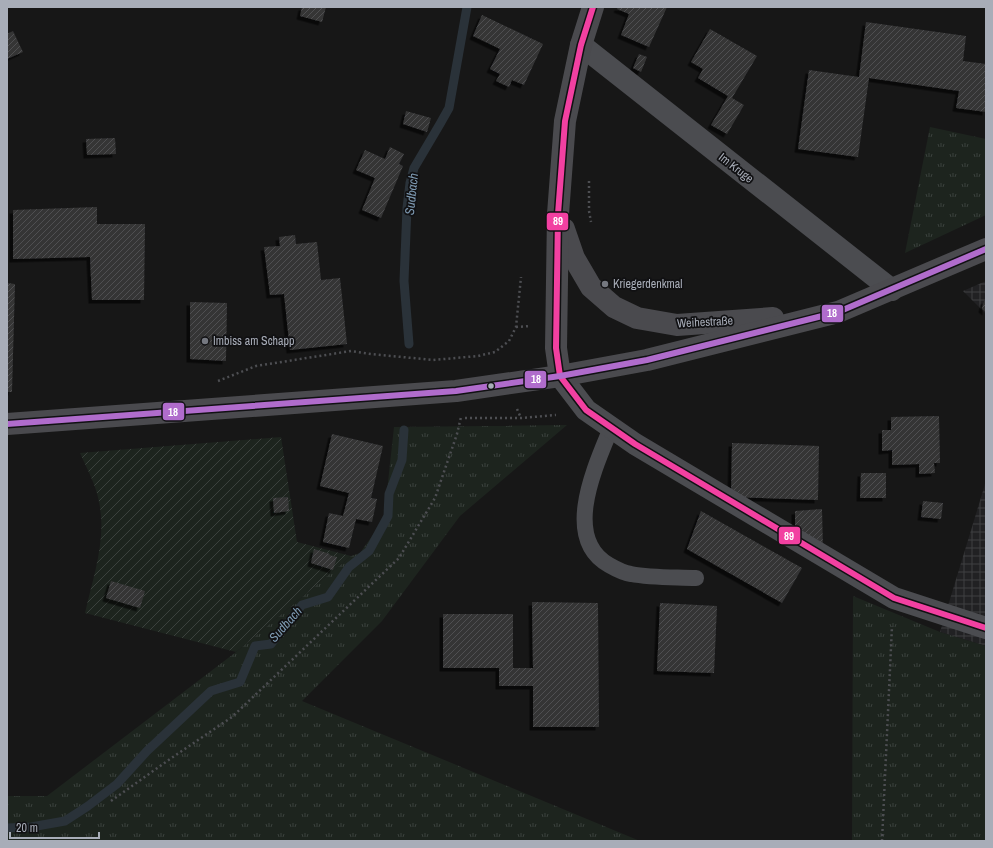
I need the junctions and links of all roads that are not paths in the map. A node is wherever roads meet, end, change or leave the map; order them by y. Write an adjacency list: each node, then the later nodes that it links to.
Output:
1 (592, 7): 2 (main road, Weihestraße)
2 (581, 45): 3 (main road, Weihestraße); 5 (street, Im Kruge)
3 (558, 214): 6 (main road, Weihestraße); 7 (main road, Weihestraße)
4 (986, 248): 5 (main road)
5 (892, 290): 6 (main road)
6 (838, 312): 7 (main road)
7 (560, 376): 8 (main road); 9 (street)
8 (7, 424)
9 (611, 428): 10 (lane); 11 (street)
10 (696, 578)
11 (986, 628)

